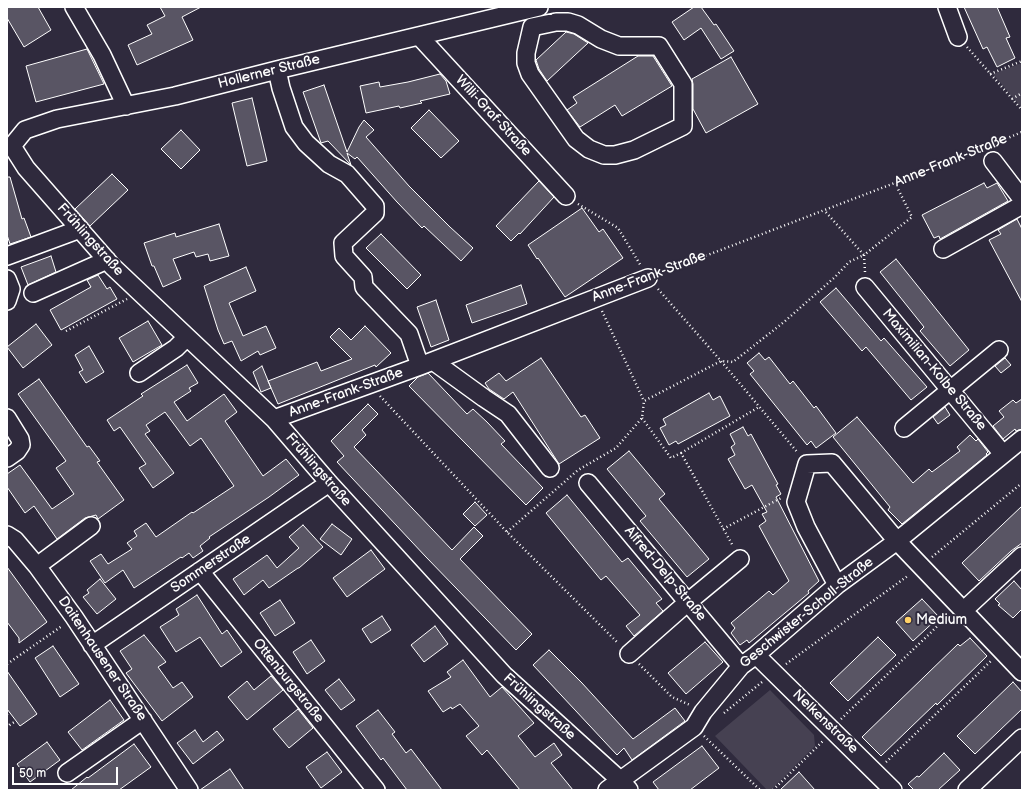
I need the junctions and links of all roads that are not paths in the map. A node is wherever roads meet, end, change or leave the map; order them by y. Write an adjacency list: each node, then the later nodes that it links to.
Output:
1 (74, 7): 9 (street)
2 (539, 7): 4 (street, Hollerner Straße)
3 (947, 7): 7 (street)
4 (509, 11): 5 (street); 6 (street, Hollerner Straße)
5 (532, 27): 5 (street)
6 (419, 36): 8 (street, Hollerner Straße); 12 (street, Willi-Graf-Straße)
7 (958, 38)
8 (277, 70): 9 (street, Hollerner Straße); 26 (street)
9 (126, 106): 10 (street, Hollerner Straße)
10 (10, 146): 15 (street, Frühlingstraße)
11 (993, 161): 13 (street)
12 (566, 196)
13 (1022, 199)
14 (1022, 206): 16 (street)
15 (80, 229): 17 (street); 18 (street, Frühlingstraße)
16 (943, 249)
17 (7, 256)
18 (107, 260): 22 (street); 24 (street, Frühlingstraße)
19 (648, 278): 26 (street, Anne-Frank-Straße)
20 (7, 279): 23 (street)
21 (865, 286): 28 (street, Maximilian-Kolbe Straße)
22 (33, 293)
23 (7, 301)
24 (187, 337): 27 (street); 30 (street, Frühlingstraße)
25 (999, 350): 28 (street)
26 (427, 363): 30 (street, Anne-Frank-Straße); 35 (street)
27 (139, 373)
28 (950, 390): 31 (street); 33 (street, Maximilian-Kolbe Straße)
29 (7, 418): 34 (street)
30 (274, 419): 36 (street, Frühlingstraße)
31 (904, 428)
32 (1022, 439): 33 (street, Geschwister-Scholl-Straße)
33 (1004, 454): 40 (street, Geschwister-Scholl-Straße)
34 (7, 458)
35 (550, 468)
36 (329, 483): 44 (street, Sommerstraße); 56 (street, Frühlingstraße)
37 (588, 483): 46 (street, Alfred-Delp-Straße)
38 (92, 526): 43 (street)
39 (8, 537): 43 (street, Daitenhausener Straße)
40 (897, 541): 45 (street, Geschwister-Scholl-Straße); 45 (street); 47 (street)
41 (740, 559): 46 (street)
42 (1021, 559): 47 (street)
43 (37, 566): 48 (street, Daitenhausener Straße)
44 (200, 572): 48 (street, Sommerstraße); 58 (street, Ottenburgstraße)
45 (837, 585): 50 (street, Geschwister-Scholl-Straße)
46 (688, 602): 49 (street); 51 (street, Alfred-Delp-Straße)
47 (961, 608): 52 (street)
48 (92, 644): 53 (street, Daitenhausener Straße)
49 (629, 654)
50 (756, 655): 51 (street, Geschwister-Scholl-Straße); 59 (street, Nelkenstraße)
51 (741, 666): 56 (street, Geschwister-Scholl-Straße)
52 (1022, 672)
53 (143, 720): 55 (street); 57 (street, Daitenhausener Straße)
54 (1022, 738): 60 (street)
55 (67, 773)
56 (619, 787)
57 (189, 790)
58 (376, 790)
59 (893, 790)
60 (967, 790)

